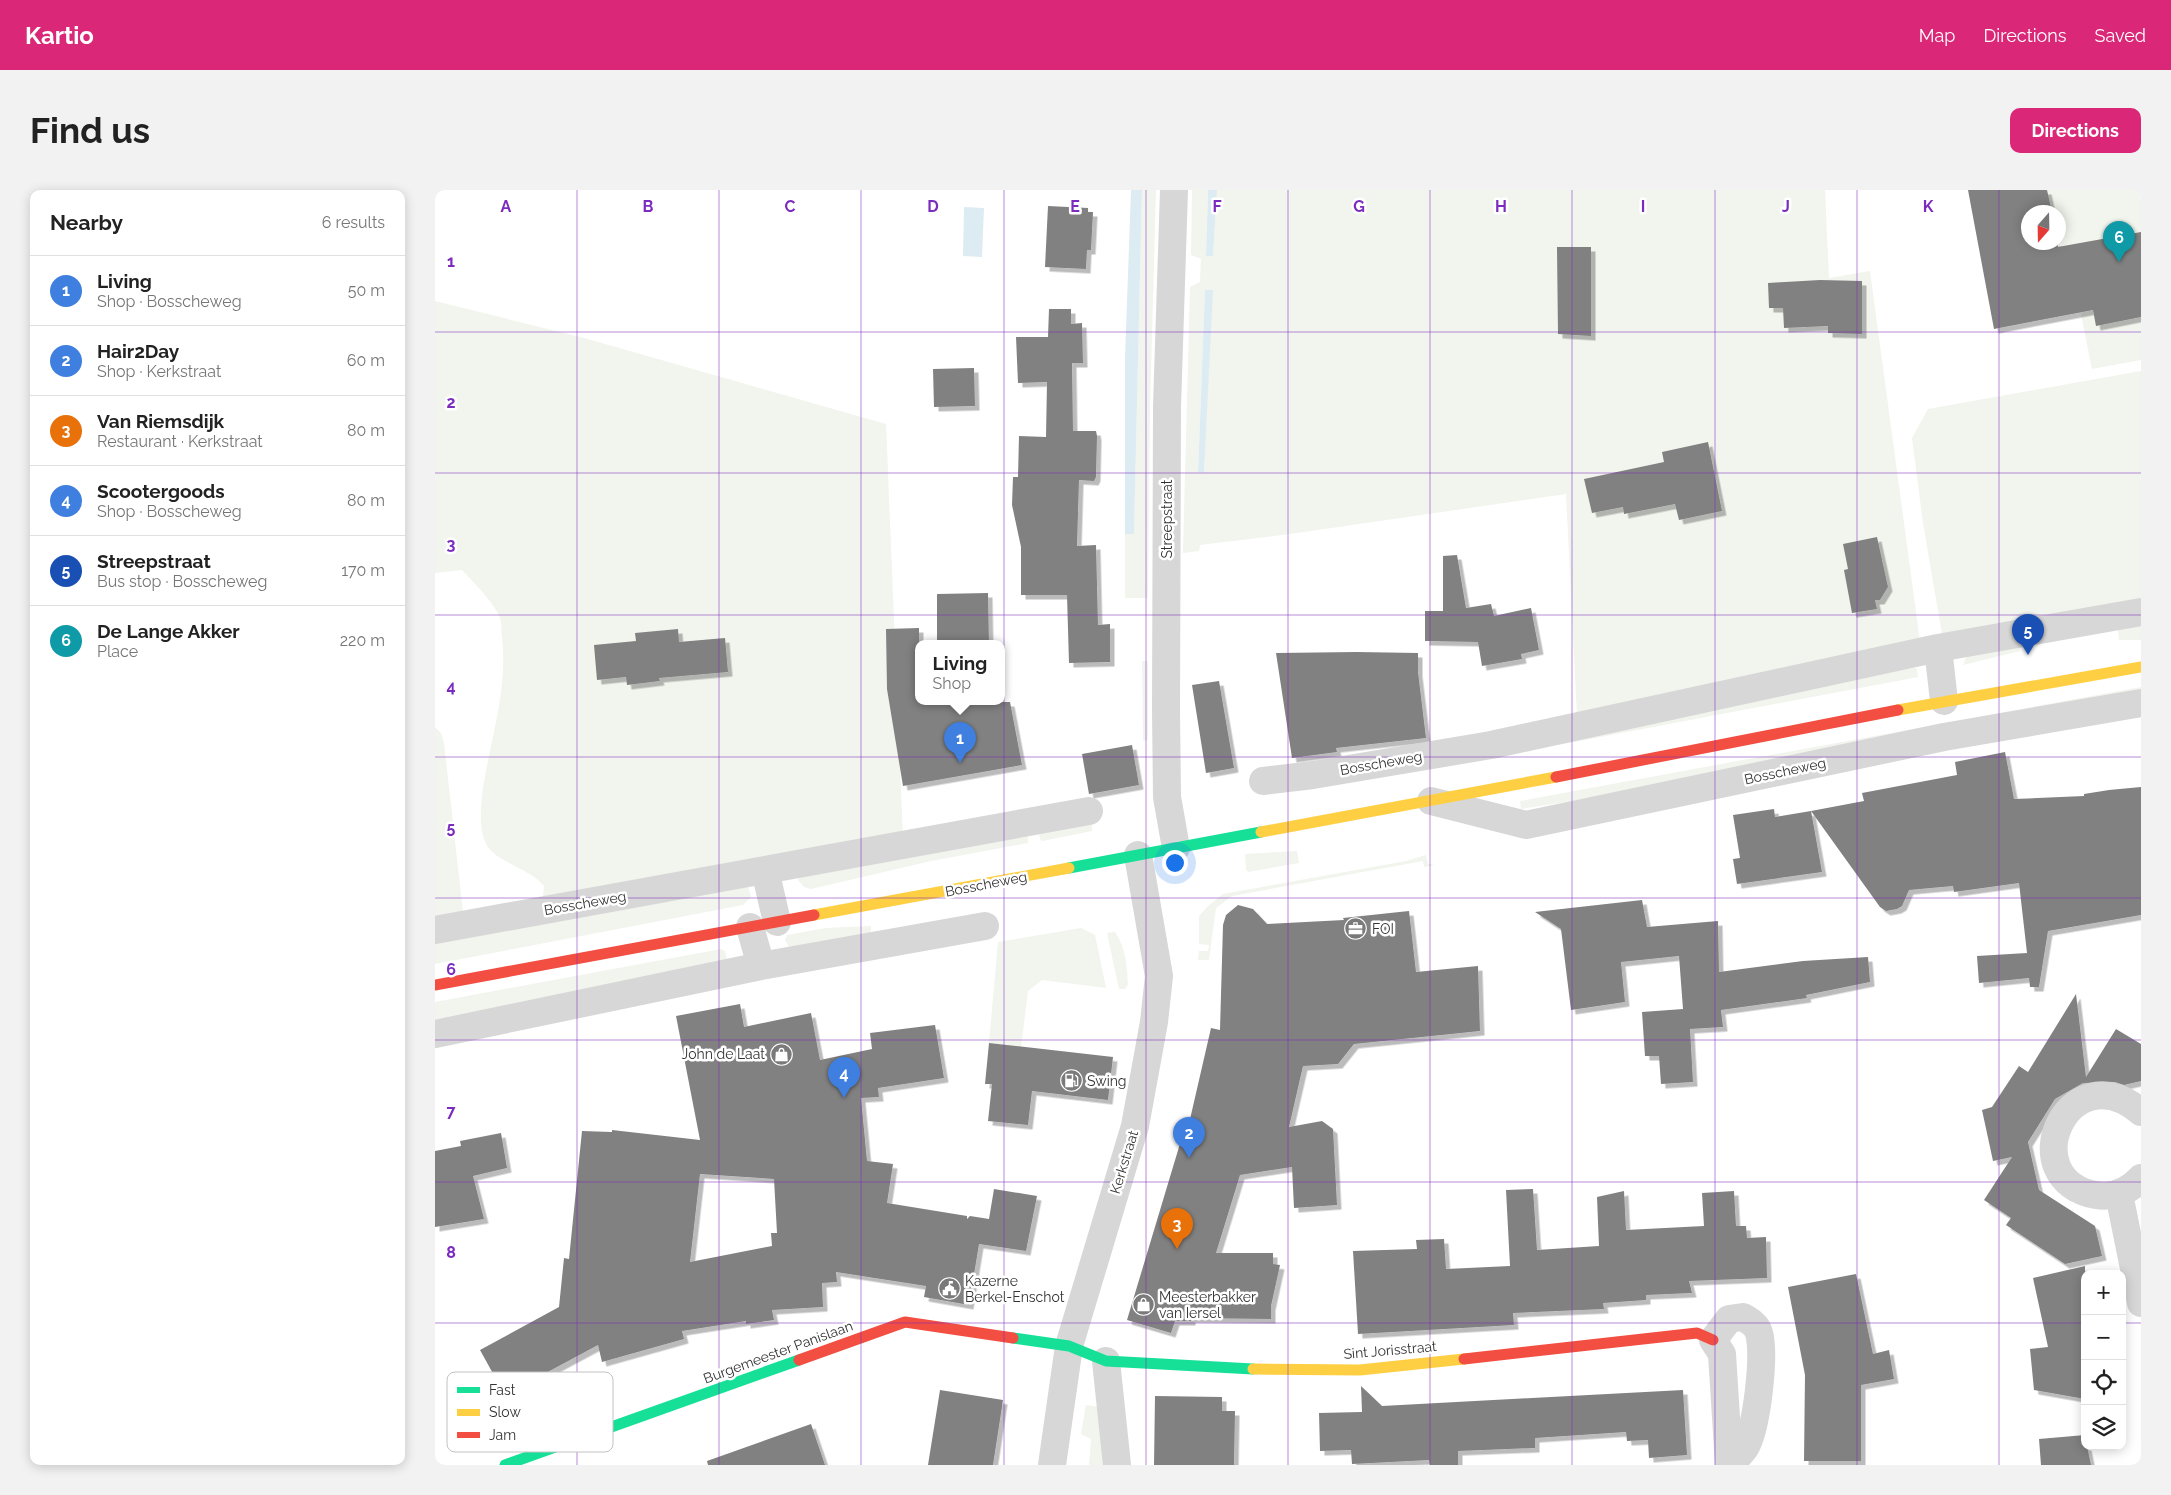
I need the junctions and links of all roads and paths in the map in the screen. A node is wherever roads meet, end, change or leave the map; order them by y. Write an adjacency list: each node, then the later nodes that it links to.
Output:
1 (1174, 190): 10 (street, Streepstraat)
2 (2141, 612): 3 (street, Bosscheweg)
3 (1937, 648): 5 (street); 7 (street, Bosscheweg)
4 (2141, 667): 5 (main road, Bosscheweg)
5 (1945, 701): 8 (main road, Bosscheweg)
6 (2141, 703): 8 (street, Bosscheweg)
7 (1263, 781)
8 (1431, 801): 10 (main road, Bosscheweg)
9 (1089, 811): 12 (street, Bosscheweg)
10 (1176, 848): 11 (main road, Bosscheweg)
11 (1138, 854): 13 (main road, Bosscheweg); 25 (street, Kerkstraat)
12 (765, 870): 13 (street); 16 (street, Bosscheweg)
13 (777, 922): 15 (main road, Bosscheweg)
14 (985, 926): 17 (street)
15 (750, 927): 17 (street); 18 (main road, Bosscheweg)
16 (435, 930)
17 (761, 966): 19 (street)
18 (435, 985)
19 (435, 1034)
20 (2141, 1112): 22 (street)
21 (2141, 1178): 22 (street)
22 (2119, 1194): 23 (street)
23 (2141, 1303)
24 (1713, 1340): 26 (main road, Sint Jorisstraat); 32 (street); 32 (street)
25 (1069, 1346): 26 (main road, Sint Jorisstraat); 27 (main road, Burgemeester Panislaan); 30 (street, Kerkstraat)
26 (1106, 1360): 31 (street)
27 (613, 1426)
28 (541, 1452): 29 (main road, Burgemeester Panislaan)
29 (505, 1465)
30 (1053, 1465)
31 (1117, 1465)
32 (1729, 1465)

